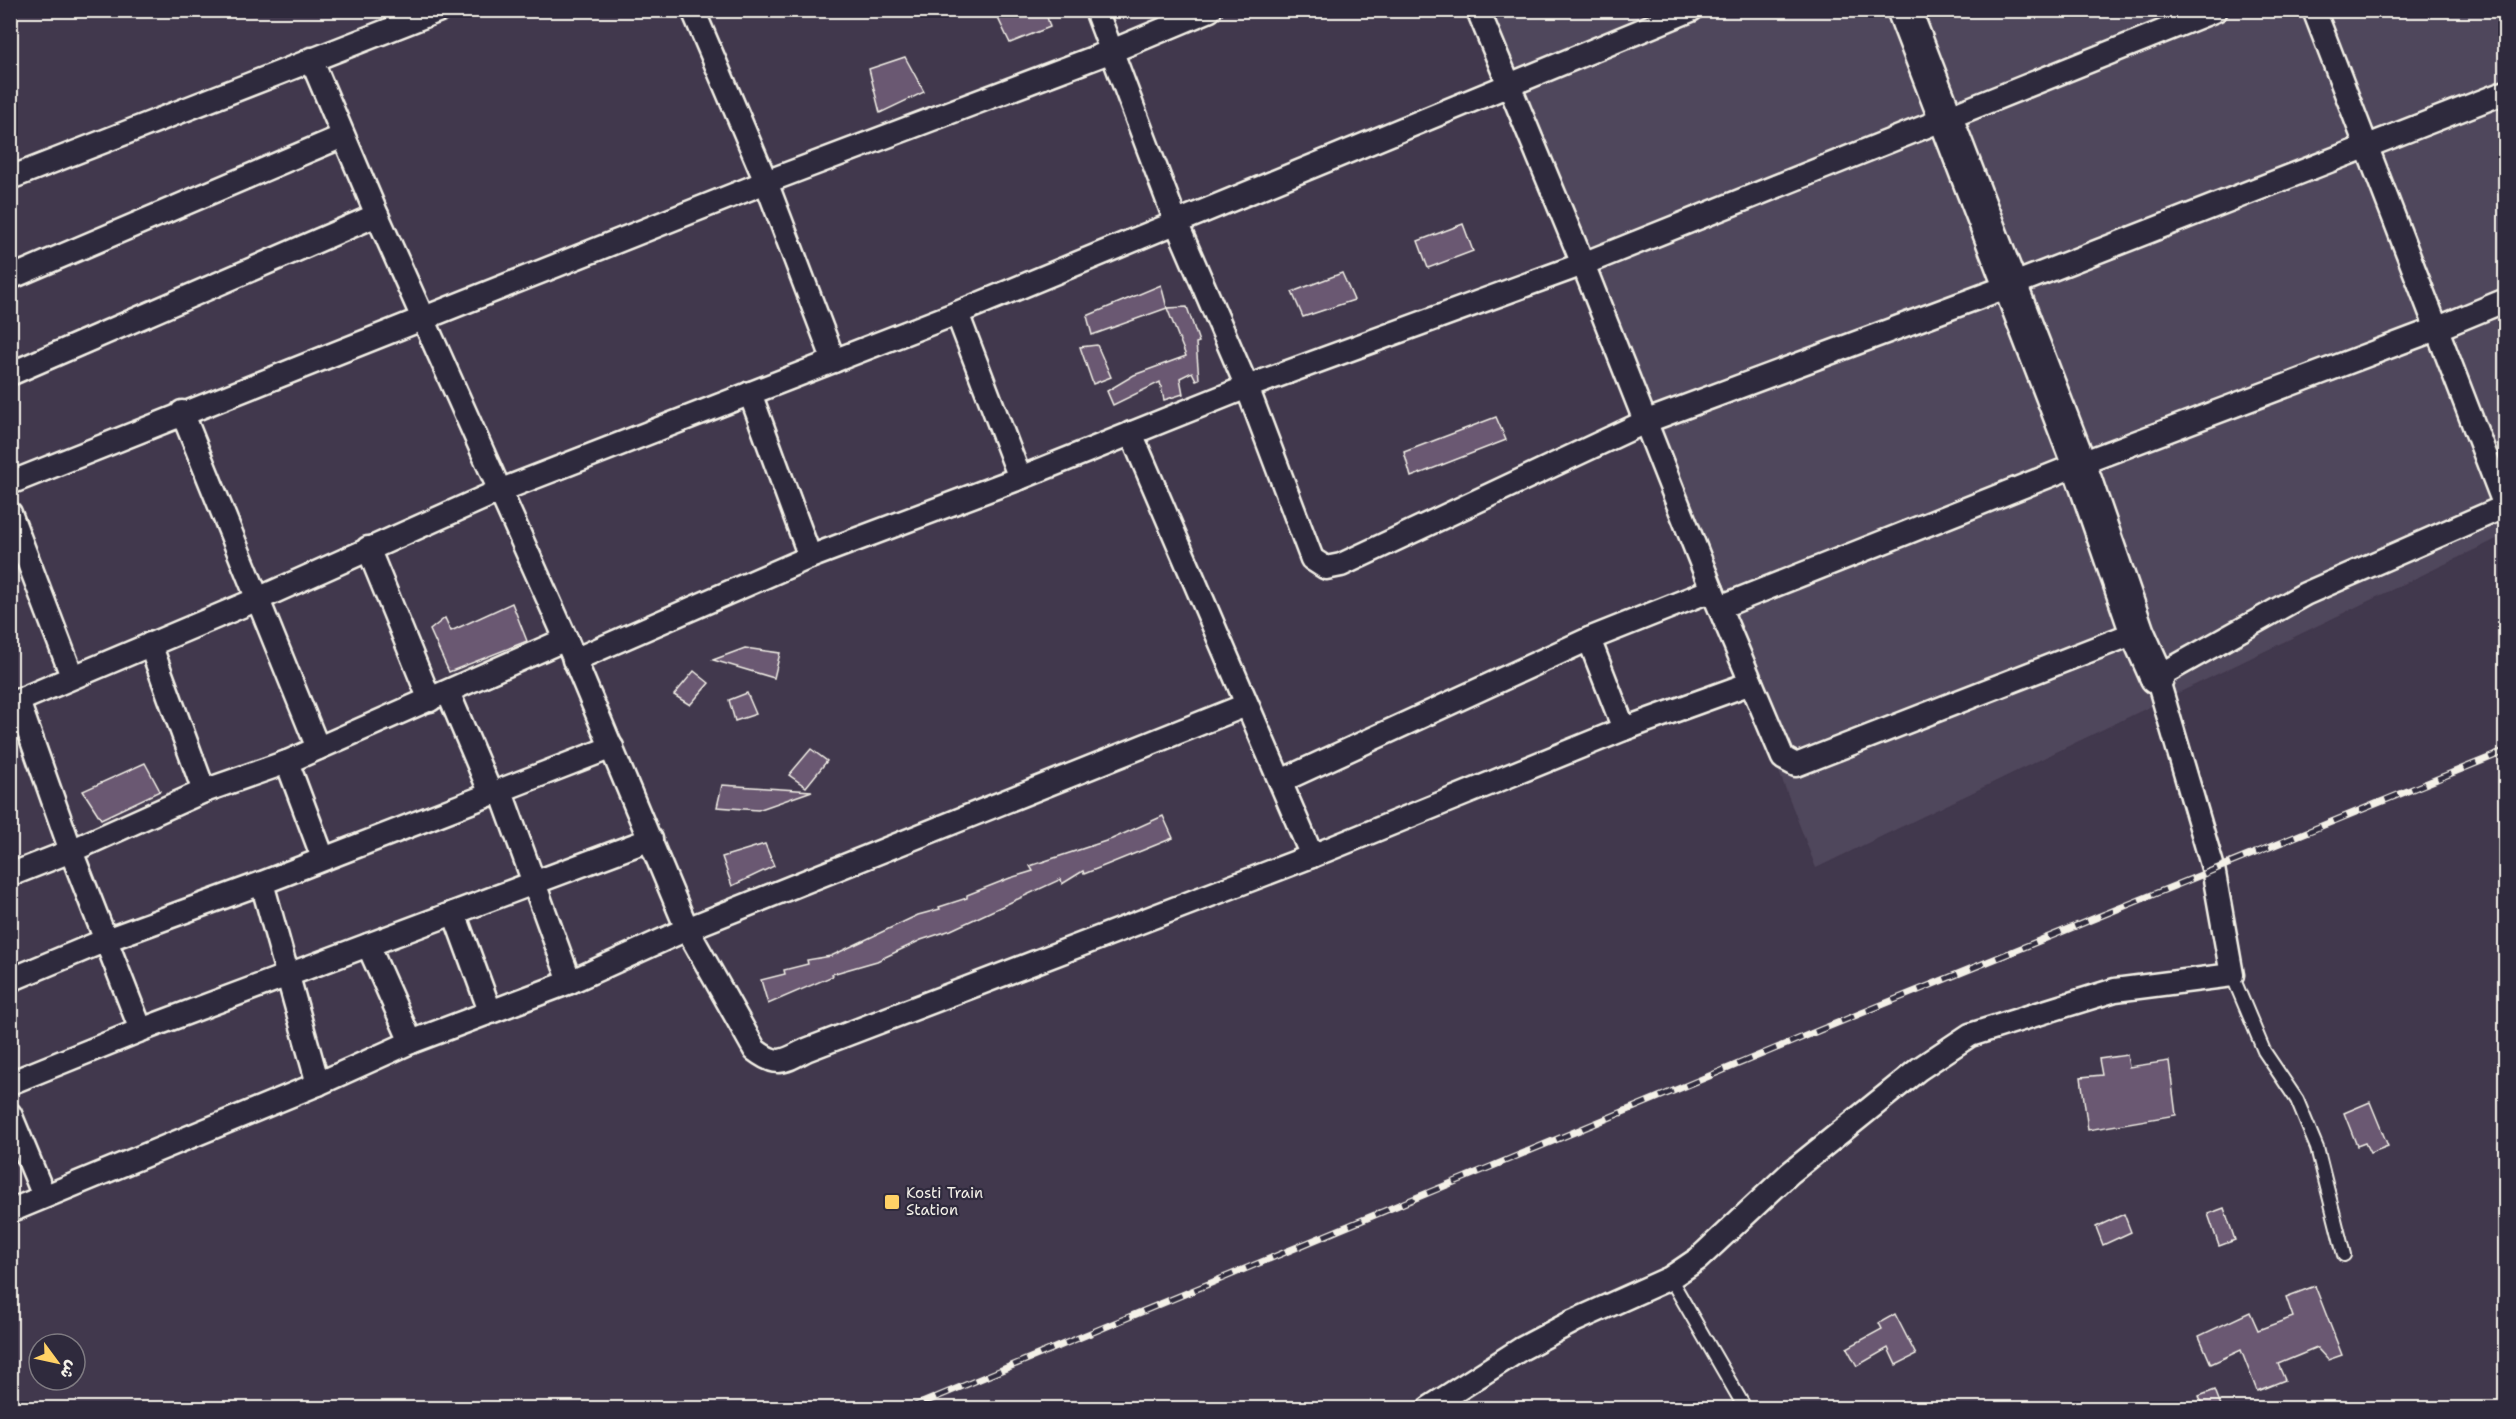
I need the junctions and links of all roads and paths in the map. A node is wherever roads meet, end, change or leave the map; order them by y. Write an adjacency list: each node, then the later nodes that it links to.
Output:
1 (440, 10): 11 (street)
2 (693, 10): 18 (street)
3 (1096, 10): 10 (street)
4 (1210, 10): 10 (street)
5 (1478, 10): 12 (street)
6 (1691, 10): 12 (street)
7 (1904, 10): 14 (street)
8 (2216, 10): 14 (street)
9 (2314, 10): 16 (street)
10 (1112, 51): 18 (street); 20 (street)
11 (311, 59): 15 (street); 17 (street)
12 (1508, 87): 20 (street); 21 (street)
13 (2505, 93): 16 (street)
14 (1946, 120): 21 (street); 23 (street)
15 (343, 136): 19 (street); 22 (street)
16 (2366, 148): 23 (street); 27 (street)
17 (10, 178)
18 (766, 182): 26 (street); 28 (street)
19 (377, 215): 26 (street); 29 (street)
20 (1176, 222): 25 (street); 30 (street)
21 (1583, 264): 30 (street); 33 (street)
22 (10, 278)
23 (2008, 286): 33 (street); 35 (street)
24 (2505, 300): 27 (street)
25 (957, 313): 28 (street); 36 (street)
26 (423, 320): 32 (street); 38 (street)
27 (2436, 329): 35 (street); 39 (street)
28 (834, 361): 31 (street)
29 (10, 374)
30 (1247, 387): 33 (street); 34 (street)
31 (750, 393): 38 (street); 42 (street)
32 (182, 412): 37 (street); 44 (street)
33 (1647, 421): 43 (street)
34 (1131, 433): 36 (street); 55 (street)
35 (2079, 464): 43 (street); 45 (street)
36 (1020, 478): 42 (street)
37 (10, 483)
38 (499, 491): 41 (street); 46 (street)
39 (2505, 506): 51 (street)
40 (10, 513): 50 (street)
41 (368, 548): 44 (street); 53 (street)
42 (810, 557): 49 (street)
43 (1716, 598): 47 (street); 52 (street)
44 (258, 599): 48 (street); 58 (street)
45 (2137, 632): 51 (street); 52 (street)
46 (566, 639): 49 (street); 53 (street)
47 (1589, 639): 56 (street); 60 (street)
48 (150, 645): 50 (street); 61 (street)
49 (574, 660): 57 (street)
50 (72, 676): 54 (street)
51 (2157, 677): 75 (street)
52 (1751, 683): 56 (street)
53 (439, 696): 58 (street); 62 (street)
54 (14, 703): 64 (street)
55 (1246, 705): 60 (street); 71 (street)
56 (1624, 729): 65 (street)
57 (612, 747): 62 (street); 63 (street)
58 (318, 748): 59 (street)
59 (287, 762): 61 (street); 66 (street)
60 (1281, 782): 65 (street)
61 (204, 791): 64 (street)
62 (496, 793): 66 (street); 69 (street)
63 (651, 839): 69 (street); 71 (street)
64 (71, 851): 67 (street); 72 (street)
65 (1312, 856): 71 (street)
66 (323, 858): 68 (street)
67 (10, 875)
68 (262, 883): 72 (street); 74 (street)
69 (534, 883): 70 (street); 77 (street)
70 (454, 913): 73 (street); 78 (street)
71 (687, 929): 77 (street)
72 (106, 940): 76 (street); 79 (street)
73 (368, 945): 74 (street); 80 (street)
74 (289, 975): 79 (street); 82 (street)
75 (2232, 975): 86 (lane); 87 (street)
76 (10, 980)
77 (570, 982): 78 (street)
78 (490, 1011): 80 (street)
79 (141, 1030): 81 (street)
80 (411, 1042): 82 (street)
81 (10, 1083)
82 (318, 1084): 84 (street)
83 (10, 1114): 84 (street)
84 (44, 1196): 85 (street)
85 (10, 1211)
86 (2344, 1255)
87 (1671, 1278): 88 (street); 89 (lane)
88 (1429, 1408)
89 (1745, 1408)

